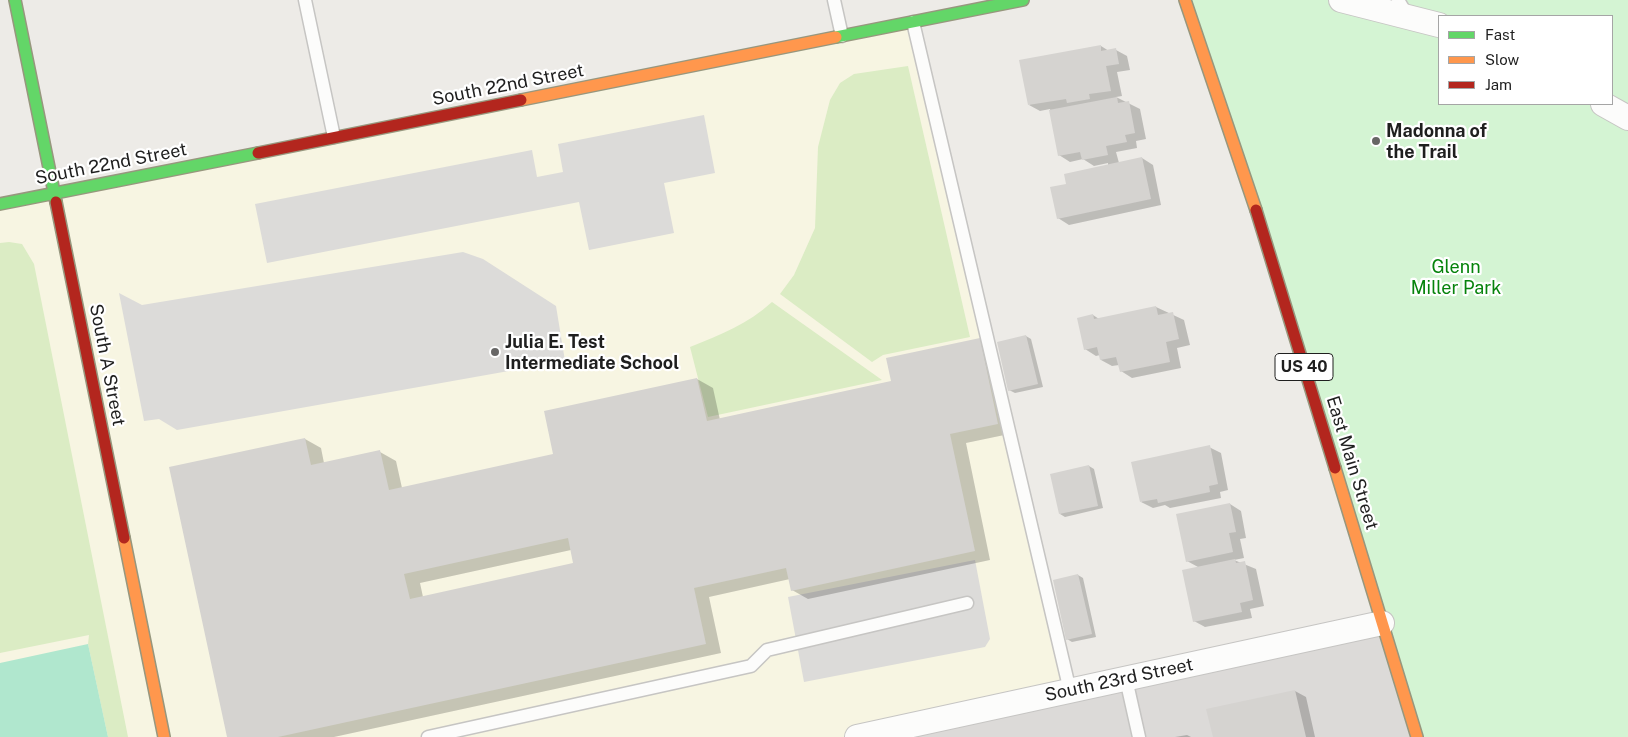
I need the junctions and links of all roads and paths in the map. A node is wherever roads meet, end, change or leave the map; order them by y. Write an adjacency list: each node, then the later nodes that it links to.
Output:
1 (15, 0): 14 (street, South A Street)
2 (305, 0): 13 (lane)
3 (834, 0): 10 (lane)
4 (1023, 0): 8 (street, South 22nd Street)
5 (1186, 0): 17 (street, East Main Street / US 40)
6 (1341, 0): 7 (street)
7 (1403, 8): 9 (street)
8 (913, 22): 10 (street, South 22nd Street); 19 (lane)
9 (1438, 25)
10 (842, 36): 13 (street, South 22nd Street)
11 (1605, 105): 12 (street)
12 (1628, 118)
13 (334, 137): 14 (street, South 22nd Street)
14 (54, 193): 15 (street, South 22nd Street); 20 (street, South A Street)
15 (0, 204)
16 (968, 603): 21 (lane)
17 (1382, 623): 18 (street, South 23rd Street); 24 (street, East Main Street / US 40)
18 (1126, 679): 19 (street, South 23rd Street); 23 (lane)
19 (1070, 691): 22 (street, South 23rd Street)
20 (164, 737)
21 (428, 737)
22 (856, 737)
23 (1139, 737)
24 (1417, 737)

